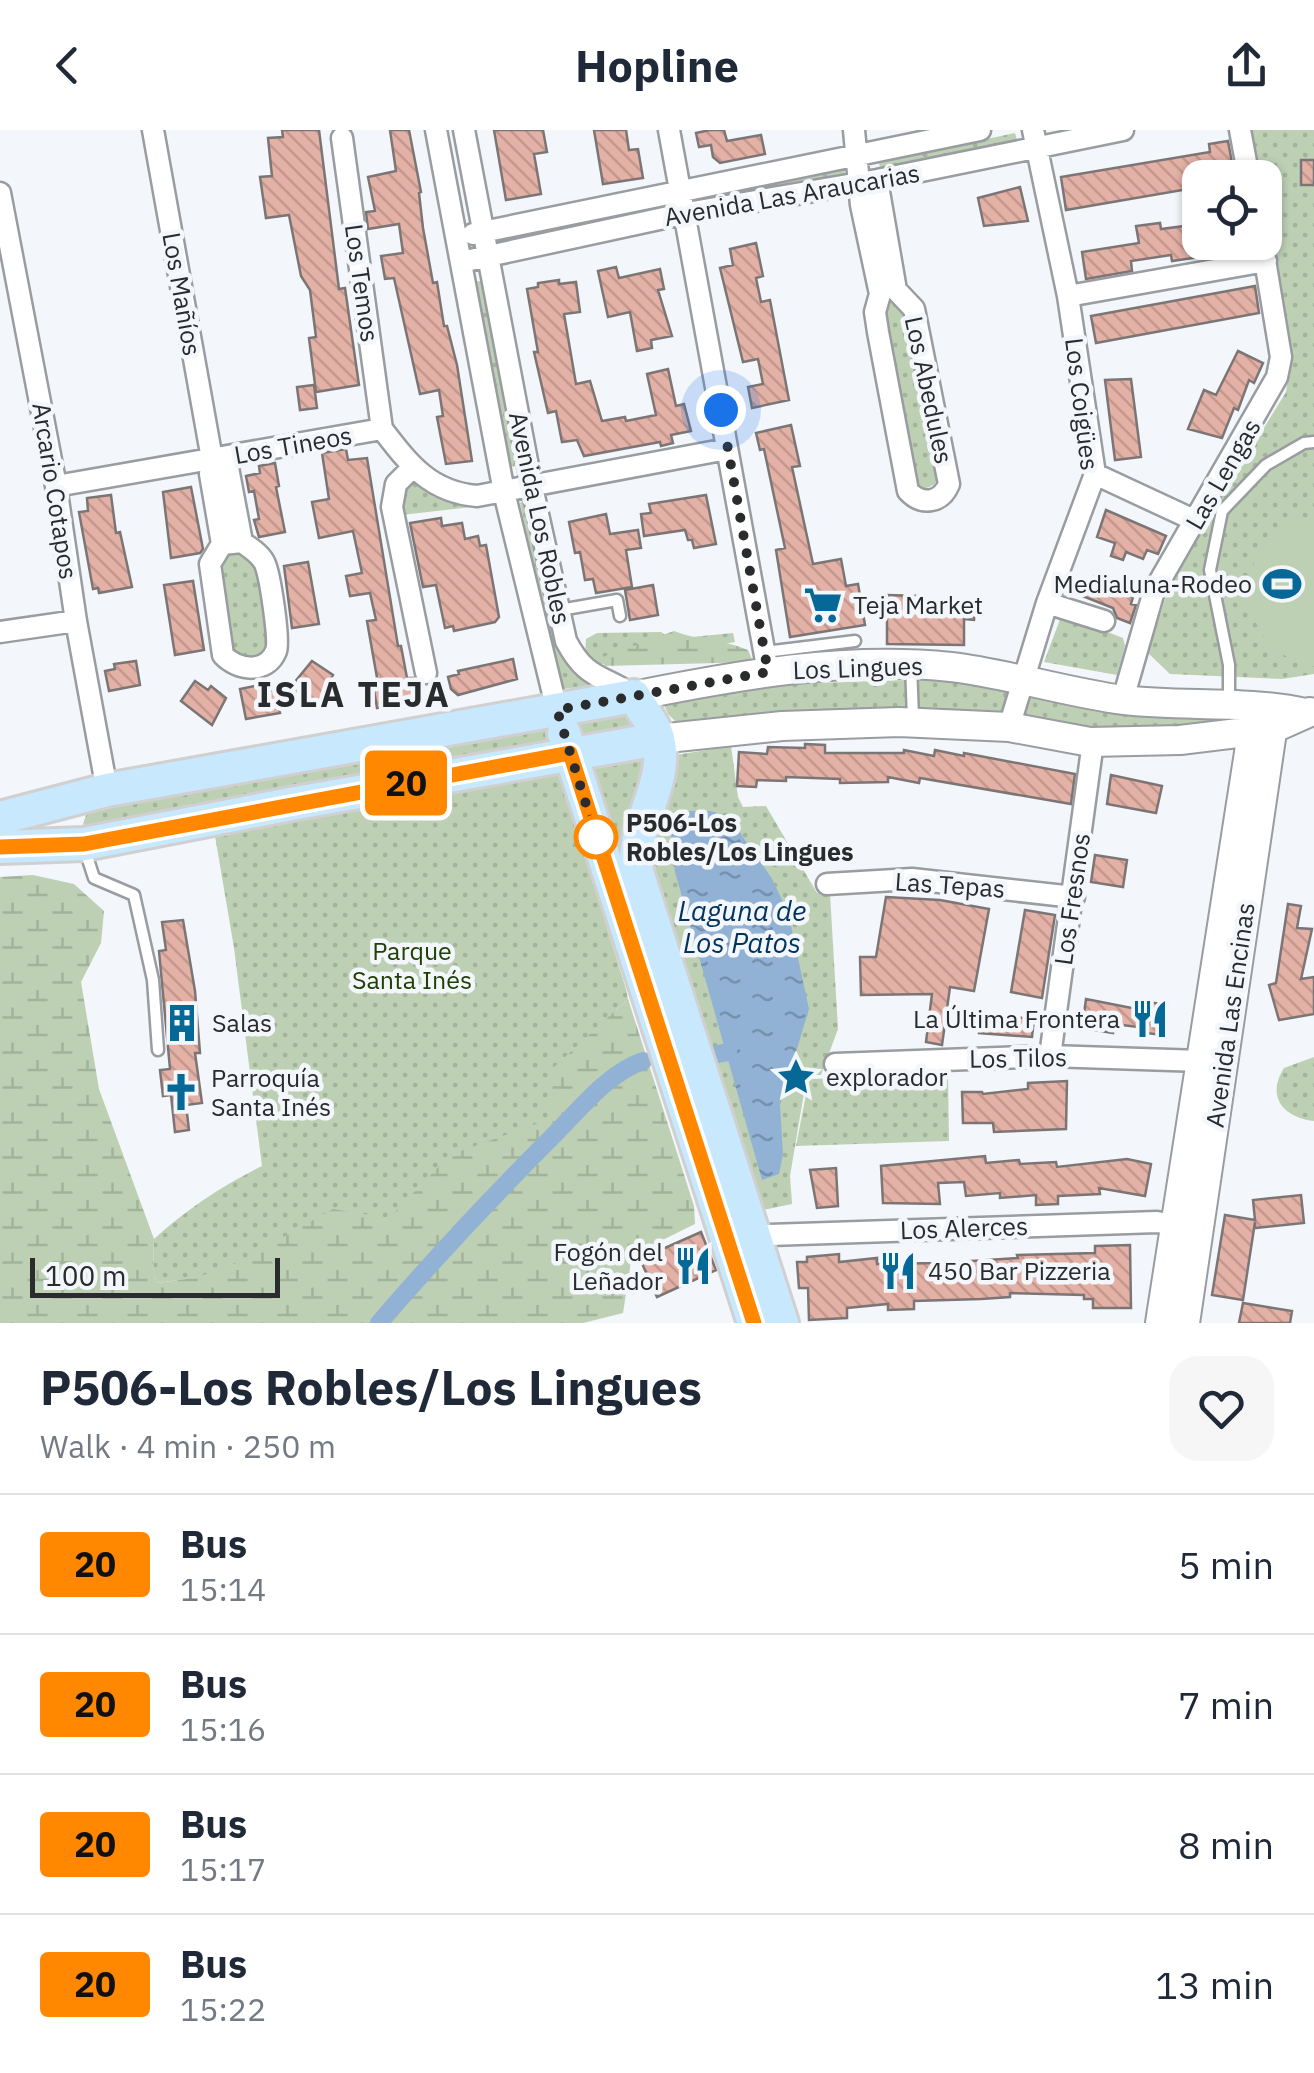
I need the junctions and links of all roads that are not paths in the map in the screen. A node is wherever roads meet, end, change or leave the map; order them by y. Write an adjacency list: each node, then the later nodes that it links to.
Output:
1 (153, 130): 28 (street, Los Mañíos)
2 (436, 130): 18 (street, Avenida Los Robles)
3 (464, 130): 17 (street, Avenida Los Robles)
4 (669, 130): 14 (street)
5 (854, 130): 11 (street, Los Abedules)
6 (980, 130): 11 (street, Avenida Las Araucarias)
7 (1123, 130): 10 (street, Avenida Las Araucarias)
8 (1240, 130): 12 (street)
9 (342, 138): 25 (street, Los Temos)
10 (1035, 139): 13 (street, Avenida Las Araucarias); 24 (street, Los Coigües)
11 (858, 155): 13 (street, Los Abedules); 14 (street, Avenida Las Araucarias)
12 (1246, 160)
13 (868, 182): 16 (street, Avenida Las Araucarias); 23 (street, Los Abedules)
14 (680, 190): 16 (street); 17 (street, Avenida Las Araucarias)
15 (0, 194): 31 (street, Arcario Cotapos)
16 (687, 213): 19 (street, Avenida Las Araucarias); 27 (street)
17 (484, 232): 18 (street, Avenida Las Araucarias); 19 (street, Avenida Los Robles)
18 (456, 237): 22 (street, Avenida Los Robles)
19 (488, 256): 22 (street, Avenida Las Araucarias); 32 (street, Avenida Los Robles)
20 (1228, 260): 24 (street)
21 (1265, 260): 34 (street, Las Lengas)
22 (460, 262): 33 (street, Avenida Los Robles)
23 (888, 292): 23 (street, Los Abedules)
24 (1068, 296): 30 (street, Los Coigües)
25 (382, 429): 28 (street, Los Tineos); 29 (street, Los Tineos)
26 (1314, 442): 52 (lane)
27 (728, 450): 32 (street, Los Tineos); 43 (street)
28 (219, 458): 31 (street, Los Tineos); 35 (street, Los Mañíos)
29 (412, 468): 33 (street, Los Tineos); 45 (street)
30 (1095, 474): 34 (street); 36 (street, Los Coigües)
31 (56, 486): 40 (street, Arcario Cotapos)
32 (532, 487): 33 (street, Los Tineos); 37 (street, Avenida Los Robles)
33 (504, 492): 49 (street, Avenida Los Robles)
34 (1196, 522): 48 (street, Las Lengas)
35 (232, 543): 35 (street)
36 (1046, 603): 39 (street); 46 (street, Los Coigües)
37 (560, 610): 38 (lane); 47 (street, Avenida Los Robles)
38 (620, 616)
39 (1104, 621)
40 (76, 622): 41 (street); 57 (street, Arcario Cotapos)
41 (0, 632)
42 (855, 641): 43 (lane)
43 (767, 662): 44 (main road, Los Lingues); 47 (main road, Los Lingues)
44 (910, 664): 46 (main road, Los Lingues); 51 (lane)
45 (426, 673)
46 (1023, 680): 48 (main road, Los Lingues); 53 (street, Los Coigües)
47 (634, 696): 49 (main road, Los Lingues); 54 (main road)
48 (1123, 700): 52 (main road, Los Lingues)
49 (557, 710): 56 (main road, Avenida Los Robles); 57 (main road, Los Lingues)
50 (1310, 712): 52 (main road, Los Lingues)
51 (913, 723): 53 (main road, Los Lingues); 54 (main road, Los Lingues)
52 (1253, 723): 55 (main road, Los Lingues); 66 (main road, Avenida Las Encinas)
53 (1009, 727): 55 (main road, Los Lingues)
54 (658, 740): 56 (main road, Los Lingues); 63 (main road, Avenida Los Robles)
55 (1093, 742): 62 (street, Los Fresnos)
56 (570, 753): 59 (main road, Los Lingues); 63 (main road, Avenida Los Robles)
57 (107, 790): 58 (main road, Los Lingues)
58 (0, 818)
59 (84, 844): 60 (main road, Los Lingues); 64 (lane)
60 (0, 847)
61 (827, 884): 62 (street, Las Tepas)
62 (1074, 897): 65 (street, Los Fresnos)
63 (641, 932): 69 (main road, Avenida Los Robles)
64 (158, 1050)
65 (1050, 1056): 66 (street, Los Tilos); 67 (street, Los Tilos)
66 (1210, 1061): 68 (main road, Avenida Las Encinas)
67 (835, 1064)
68 (1187, 1227): 69 (street, Los Alerces); 72 (main road, Avenida Las Encinas); 73 (main road, Avenida Las Encinas)
69 (742, 1240): 70 (main road, Avenida Los Robles); 71 (main road, Avenida Los Robles)
70 (754, 1323)
71 (782, 1323)
72 (1160, 1323)
73 (1185, 1323)

